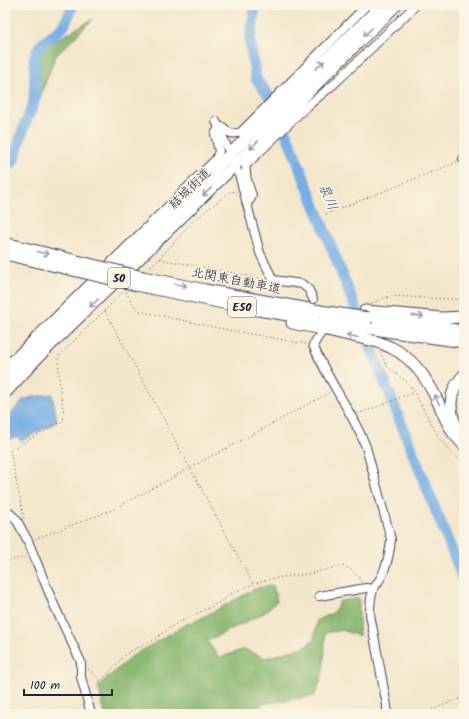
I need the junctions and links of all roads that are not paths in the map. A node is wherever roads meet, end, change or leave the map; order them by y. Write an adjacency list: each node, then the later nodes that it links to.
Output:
1 (367, 5): 5 (street)
2 (382, 5): 5 (highway, 結城街道 / 50)
3 (396, 5): 6 (highway, 結城街道 / 50, one-way to 6)
4 (416, 5): 6 (street)
5 (329, 50): 6 (highway, 結城街道 / 50)
6 (285, 108): 7 (highway, 結城街道 / 50); 7 (street)
7 (271, 121): 8 (street); 9 (highway, 結城街道 / 50); 10 (street)
8 (217, 124): 9 (street); 19 (street)
9 (232, 160): 10 (street); 21 (highway, 結城街道 / 50); 22 (highway, 結城街道 / 50, one-way to 22)
10 (246, 202): 15 (street)
11 (5, 243): 13 (highway, 北関東自動車道 / E50, one-way to 13, bridge)
12 (5, 254): 13 (highway, 北関東自動車道 / E50, bridge)
13 (139, 281): 15 (highway, 北関東自動車道 / E50, one-way to 15); 15 (highway, 北関東自動車道 / E50)
14 (367, 314): 15 (highway, 北関東自動車道 / E50, bridge); 16 (highway, one-way to 16); 17 (highway, 北関東自動車道 / E50)
15 (321, 317): 18 (highway, 北関東自動車道 / E50, bridge); 24 (highway, one-way to 15, bridge); 26 (street)
16 (464, 317)
17 (464, 331)
18 (464, 342)
19 (5, 367)
20 (464, 375): 23 (highway)
21 (5, 379)
22 (5, 393)
23 (464, 437)
24 (464, 445)
25 (5, 509): 28 (street)
26 (370, 588): 27 (street); 29 (street)
27 (318, 596)
28 (91, 714)
29 (387, 714)

